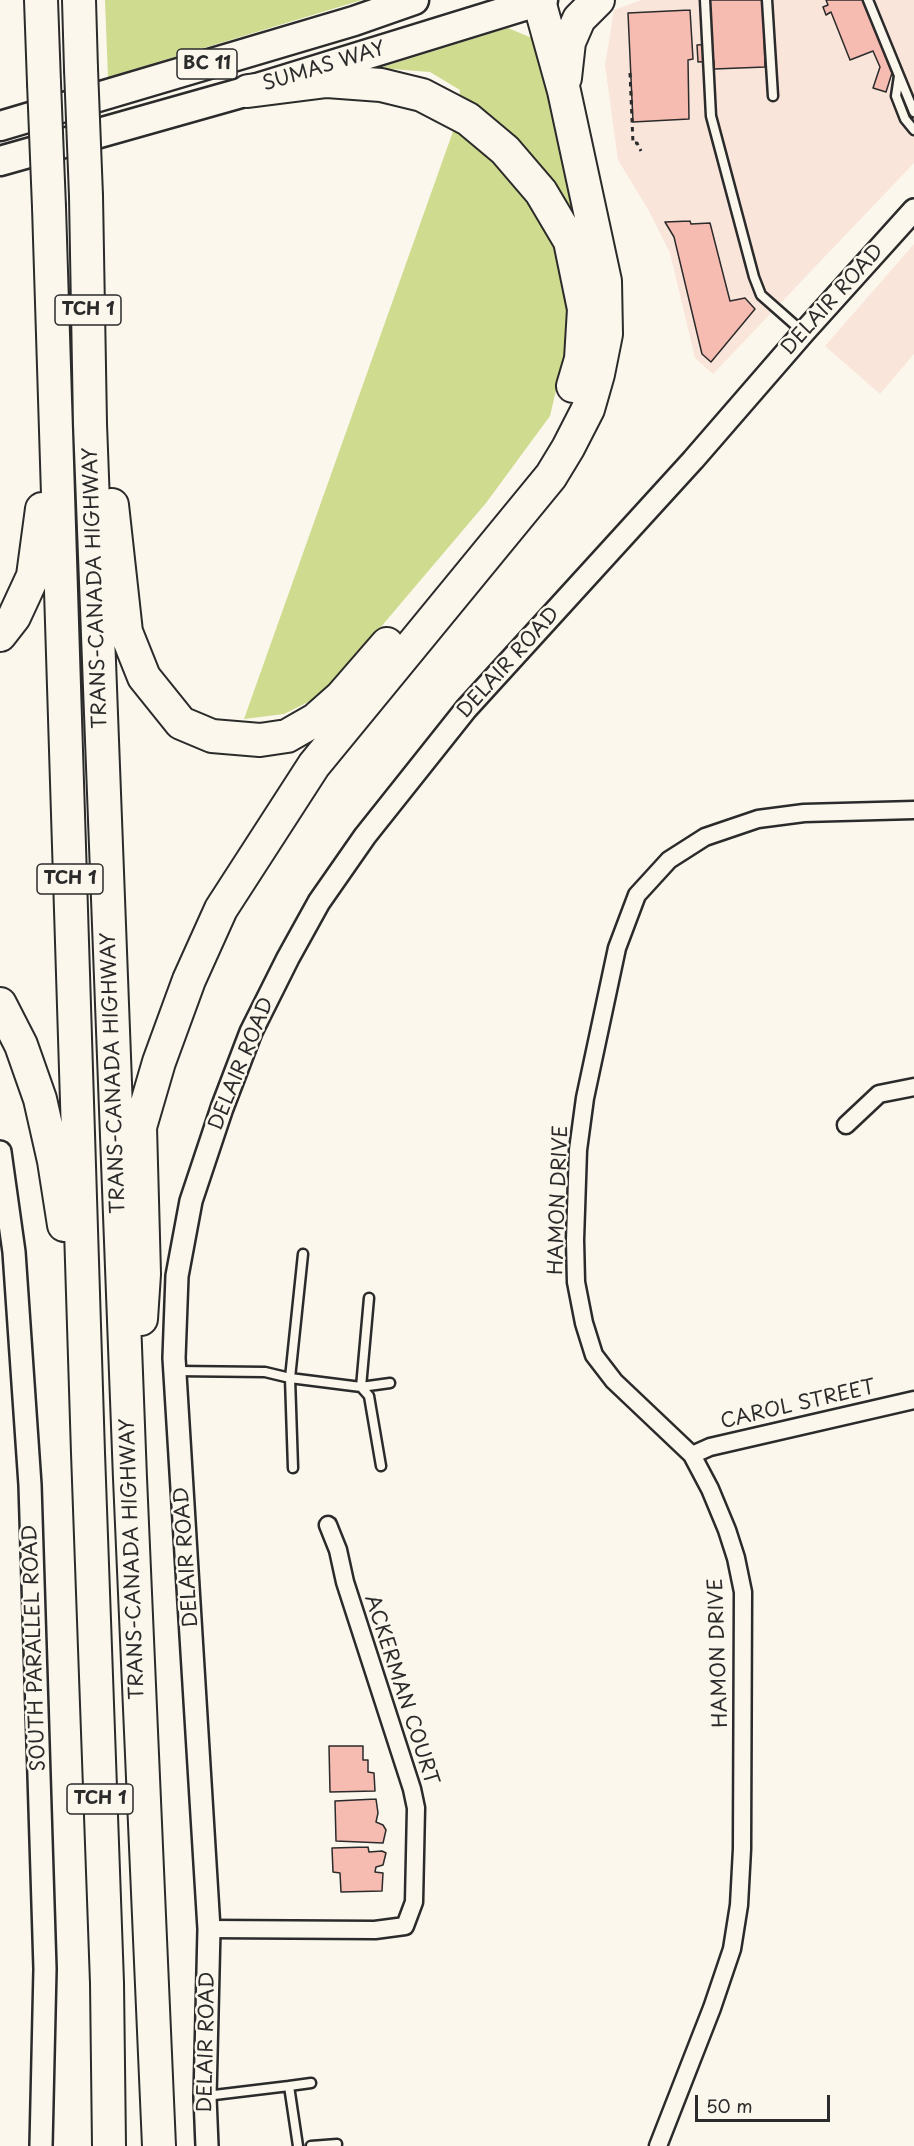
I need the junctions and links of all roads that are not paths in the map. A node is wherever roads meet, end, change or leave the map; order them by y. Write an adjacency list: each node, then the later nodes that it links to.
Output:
1 (41, 0): 18 (highway, TRANS-CANADA HIGHWAY / TCH 1, bridge)
2 (79, 0): 20 (highway, TRANS-CANADA HIGHWAY / TCH 1, bridge)
3 (414, 0): 14 (highway, SUMAS WAY / BC 11)
4 (541, 0): 10 (highway, SUMAS WAY / BC 11); 11 (highway)
5 (598, 0): 11 (highway)
6 (705, 0): 19 (lane)
7 (767, 0): 12 (lane)
8 (868, 0): 9 (lane)
9 (899, 76): 13 (lane); 15 (lane)
10 (248, 90): 16 (highway, SUMAS WAY / BC 11); 20 (highway)
11 (564, 91): 38 (highway)
12 (773, 96)
13 (914, 112)
14 (0, 126)
15 (914, 130)
16 (0, 160)
17 (914, 210): 19 (street, DELAIR ROAD)
18 (52, 304): 21 (highway); 34 (highway, TRANS-CANADA HIGHWAY / TCH 1)
19 (804, 332): 29 (street, DELAIR ROAD)
20 (90, 424): 38 (highway, TRANS-CANADA HIGHWAY / TCH 1)
21 (0, 635)
22 (914, 810): 35 (street, HAMON DRIVE)
23 (0, 1004): 34 (highway)
24 (914, 1087): 25 (street)
25 (846, 1125)
26 (0, 1152): 45 (street, SOUTH PARALLEL ROAD)
27 (303, 1254): 30 (lane)
28 (369, 1298): 32 (lane)
29 (175, 1371): 30 (lane); 40 (street, DELAIR ROAD)
30 (290, 1378): 32 (lane); 37 (lane)
31 (390, 1383): 32 (lane)
32 (361, 1387): 36 (lane)
33 (914, 1401): 35 (street, CAROL STREET)
34 (88, 1453): 46 (highway, TRANS-CANADA HIGHWAY / TCH 1)
35 (692, 1455): 51 (street, HAMON DRIVE)
36 (381, 1466)
37 (293, 1468)
38 (130, 1478): 47 (highway, TRANS-CANADA HIGHWAY / TCH 1)
39 (328, 1525): 40 (street, ACKERMAN COURT)
40 (209, 1929): 43 (street, DELAIR ROAD)
41 (311, 2083): 42 (lane)
42 (290, 2086): 43 (lane); 49 (lane)
43 (205, 2097): 48 (street, DELAIR ROAD)
44 (338, 2144): 50 (lane)
45 (41, 2146)
46 (109, 2146)
47 (159, 2146)
48 (207, 2146)
49 (298, 2146)
50 (311, 2146)
51 (658, 2146)

